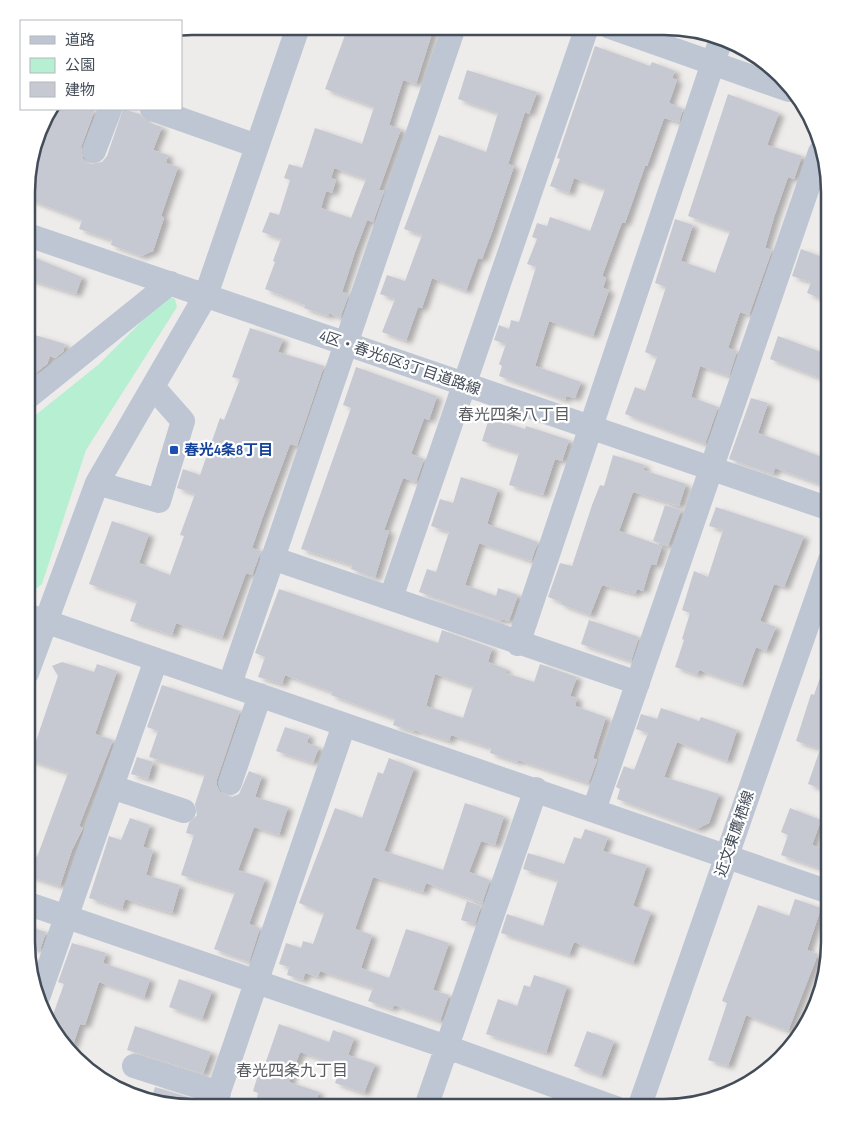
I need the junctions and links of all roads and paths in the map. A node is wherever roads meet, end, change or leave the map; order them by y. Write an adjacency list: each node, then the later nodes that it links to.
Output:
1 (295, 35): 9 (street)
2 (451, 35): 15 (street)
3 (584, 35): 16 (street)
4 (640, 35): 5 (street)
5 (716, 53): 6 (street); 19 (street)
6 (778, 84)
7 (110, 110): 10 (street)
8 (155, 110): 9 (street)
9 (257, 146): 14 (street)
10 (94, 151)
11 (817, 159): 20 (street)
12 (35, 237): 13 (street, 4区・春光6区3丁目道路線)
13 (170, 283): 14 (street, 4区・春光6区3丁目道路線); 18 (street)
14 (206, 295): 15 (street, 4区・春光6区3丁目道路線); 17 (street)
15 (345, 344): 16 (street, 4区・春光6区3丁目道路線); 23 (street)
16 (465, 386): 19 (street, 4区・春光6区3丁目道路線); 25 (street)
17 (153, 387): 21 (street); 21 (street)
18 (35, 392)
19 (589, 429): 20 (street, 4区・春光6区3丁目道路線); 27 (street)
20 (712, 470): 22 (street, 4区・春光6区3丁目道路線); 29 (street)
21 (97, 483): 26 (street)
22 (821, 506)
23 (272, 558): 25 (street); 30 (street)
24 (821, 586): 38 (street, 近文東鷹栖線)
25 (391, 598): 27 (street)
26 (36, 619): 28 (street)
27 (518, 644): 29 (street)
28 (156, 660): 30 (street); 34 (street)
29 (638, 683): 36 (street)
30 (230, 684): 31 (street)
31 (260, 695): 32 (street); 33 (street)
32 (344, 725): 35 (street); 42 (street)
33 (230, 783)
34 (112, 787): 37 (street); 41 (street)
35 (536, 789): 36 (street); 44 (street)
36 (594, 810): 38 (street)
37 (184, 811)
38 (727, 858): 39 (street); 50 (street, 近文東鷹栖線)
39 (821, 889)
40 (35, 906): 41 (street)
41 (66, 916): 42 (street); 43 (street)
42 (257, 983): 44 (street); 47 (street)
43 (42, 987)
44 (447, 1047): 48 (street); 49 (street)
45 (134, 1066): 46 (street)
46 (214, 1099)
47 (216, 1099)
48 (429, 1099)
49 (591, 1099)
50 (642, 1099)

